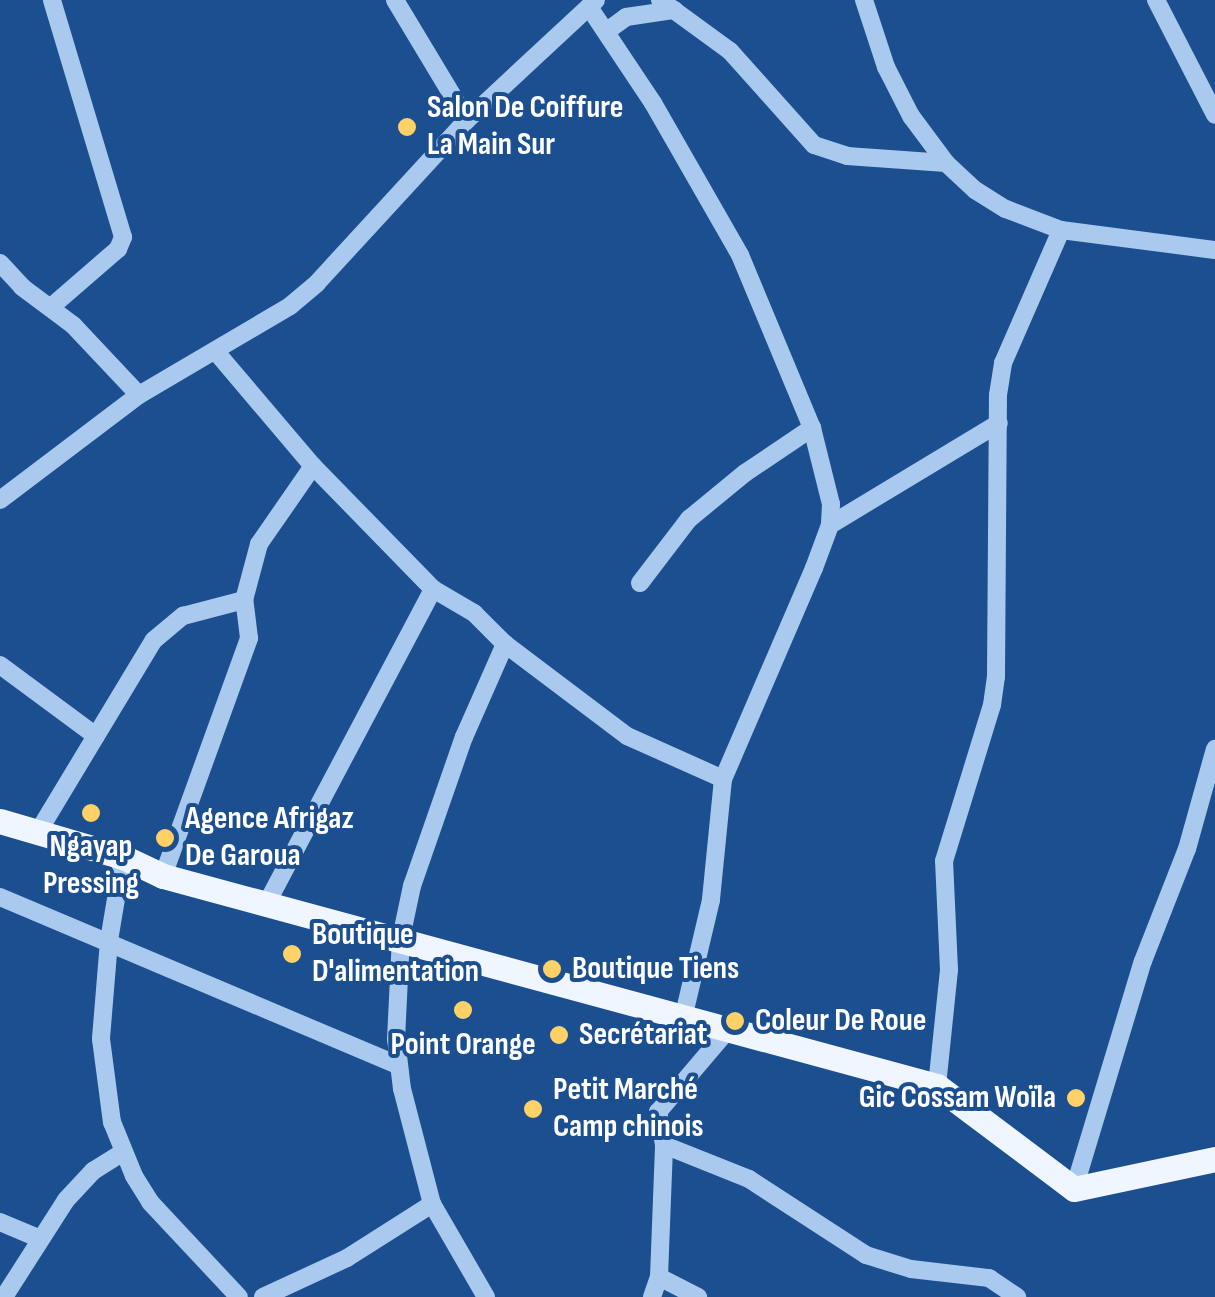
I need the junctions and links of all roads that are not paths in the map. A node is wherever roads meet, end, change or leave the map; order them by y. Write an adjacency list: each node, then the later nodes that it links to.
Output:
1 (52, 0): 14 (street)
2 (395, 0): 9 (street)
3 (864, 0): 10 (street)
4 (1156, 0): 8 (street)
5 (593, 3): 7 (street); 9 (street)
6 (667, 5): 7 (street); 10 (street)
7 (607, 31): 18 (street)
8 (1215, 116)
9 (467, 120): 15 (street)
10 (946, 163): 11 (street)
11 (1061, 230): 12 (street); 17 (street)
12 (1214, 248)
13 (0, 263): 14 (street)
14 (52, 307): 16 (street)
15 (218, 353): 16 (street); 19 (street)
16 (140, 395): 20 (street)
17 (999, 422): 21 (street); 41 (street)
18 (812, 428): 21 (street); 22 (street)
19 (313, 466): 23 (street); 24 (street)
20 (0, 500)
21 (830, 525): 29 (street)
22 (640, 584)
23 (433, 590): 25 (street); 35 (street)
24 (244, 600): 27 (street); 33 (street)
25 (506, 644): 29 (street); 36 (street)
26 (0, 665): 27 (street)
27 (96, 736): 31 (street)
28 (1215, 749): 45 (street)
29 (722, 780): 38 (street)
30 (0, 821): 31 (main road)
31 (38, 832): 32 (main road)
32 (123, 857): 33 (main road); 37 (street)
33 (163, 876): 35 (main road)
34 (0, 897): 37 (street)
35 (268, 901): 36 (main road)
36 (401, 938): 38 (main road); 40 (street)
37 (109, 940): 40 (street); 43 (street)
38 (683, 1018): 39 (main road)
39 (726, 1032): 41 (main road); 42 (street)
40 (398, 1065): 46 (street)
41 (937, 1086): 45 (main road)
42 (664, 1146): 49 (street); 56 (street)
43 (123, 1152): 48 (street); 51 (street)
44 (1215, 1159): 45 (main road)
45 (1074, 1188)
46 (432, 1204): 52 (street); 53 (street)
47 (0, 1222): 48 (street)
48 (38, 1238): 50 (street)
49 (659, 1277): 54 (street); 55 (street)
50 (4, 1297)
51 (239, 1297)
52 (263, 1297)
53 (486, 1297)
54 (652, 1297)
55 (698, 1297)
56 (1017, 1297)

